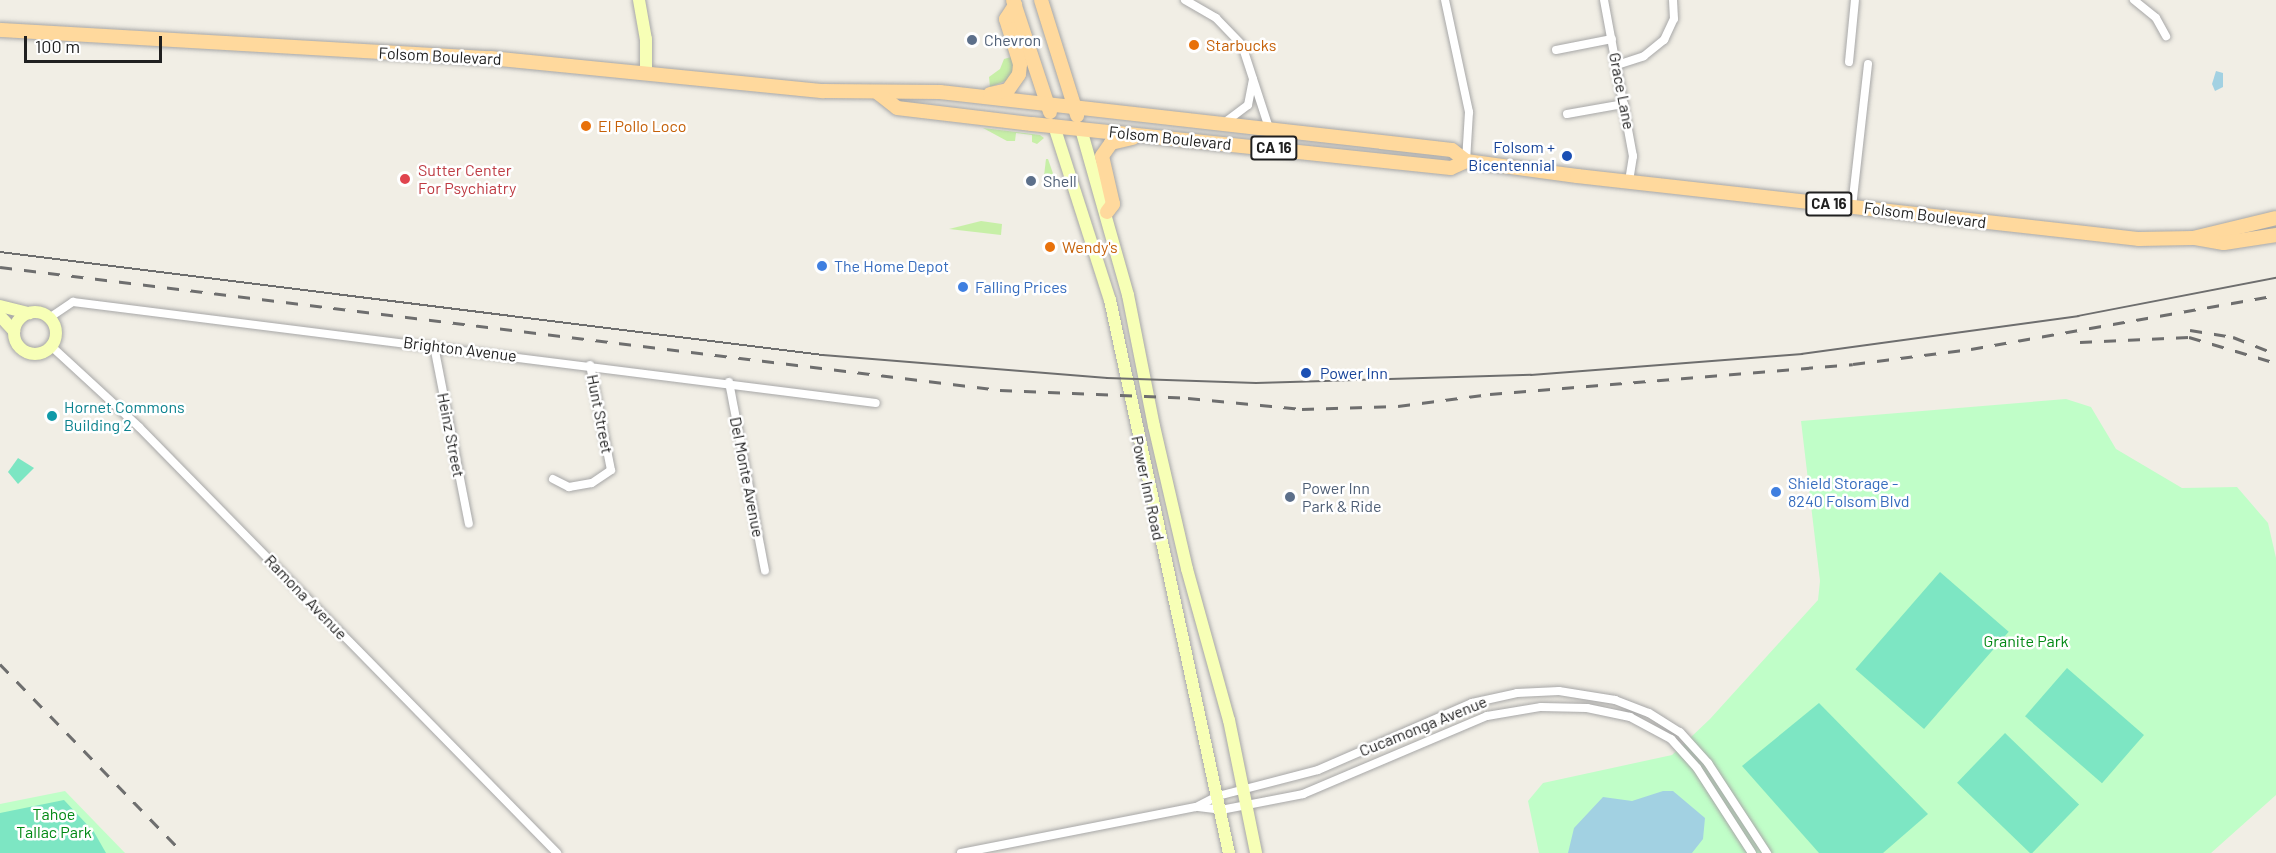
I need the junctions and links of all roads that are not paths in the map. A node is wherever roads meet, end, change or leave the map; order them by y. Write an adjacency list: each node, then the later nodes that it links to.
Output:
1 (639, 0): 18 (main road)
2 (1041, 0): 23 (main road)
3 (1185, 0): 17 (street)
4 (1445, 0): 30 (street)
5 (1604, 0): 12 (street, Grace Lane)
6 (1673, 0): 15 (street)
7 (1855, 0): 14 (street)
8 (2134, 0): 11 (street)
9 (1014, 3): 20 (main road); 21 (main road)
10 (0, 30): 18 (main road, Folsom Boulevard)
11 (2166, 36)
12 (1612, 39): 13 (street); 15 (street, Grace Lane)
13 (1556, 50)
14 (1849, 62)
15 (1617, 64): 22 (street, Grace Lane)
16 (1868, 64): 32 (street)
17 (1253, 70): 25 (street); 28 (street)
18 (646, 72): 19 (main road, Folsom Boulevard)
19 (878, 93): 20 (main road, Folsom Boulevard); 26 (main road, Folsom Boulevard)
20 (976, 96): 21 (main road, Folsom Boulevard)
21 (1047, 104): 23 (main road, Folsom Boulevard); 26 (main road)
22 (1624, 104): 24 (street); 31 (street, Grace Lane)
23 (1074, 108): 25 (main road, Folsom Boulevard / CA 16); 27 (main road)
24 (1566, 114)
25 (1220, 124): 28 (main road, Folsom Boulevard / CA 16)
26 (1054, 126): 27 (main road, Folsom Boulevard / CA 16); 53 (main road, Power Inn Road)
27 (1081, 129): 29 (main road, Folsom Boulevard / CA 16); 33 (main road, Power Inn Road)
28 (1270, 131): 30 (main road, Folsom Boulevard / CA 16)
29 (1146, 135): 30 (main road, Folsom Boulevard / CA 16); 33 (main road)
30 (1466, 160): 31 (main road, Folsom Boulevard / CA 16)
31 (1629, 182): 32 (main road, Folsom Boulevard / CA 16)
32 (1852, 207): 36 (main road, Folsom Boulevard / CA 16)
33 (1107, 212): 52 (main road, Power Inn Road)
34 (2276, 216): 36 (main road, Folsom Boulevard / CA 16)
35 (2276, 235): 37 (main road)
36 (2193, 238): 37 (main road)
37 (2255, 239): 38 (main road)
38 (2276, 242)
39 (0, 306): 40 (main road)
40 (29, 313): 42 (main road); 43 (main road)
41 (0, 316): 43 (main road)
42 (49, 318): 44 (main road); 45 (street, Brighton Avenue)
43 (14, 331): 44 (main road)
44 (51, 346): 57 (street, Ramona Avenue)
45 (434, 346): 46 (street, Brighton Avenue); 50 (street, Heinz Street)
46 (590, 365): 47 (street, Brighton Avenue); 49 (street, Hunt Street)
47 (729, 382): 48 (street, Brighton Avenue); 51 (street, Del Monte Avenue)
48 (876, 403)
49 (553, 479)
50 (469, 524)
51 (765, 571)
52 (1243, 790): 53 (street, Cucamonga Avenue); 54 (main road, Power Inn Road); 62 (street, Cucamonga Avenue)
53 (1218, 796): 55 (street, Cucamonga Avenue); 56 (main road, Power Inn Road)
54 (1246, 806): 56 (street, Cucamonga Avenue); 60 (main road, Power Inn Road); 61 (street, Cucamonga Avenue)
55 (1196, 807): 56 (street, Cucamonga Avenue); 58 (street, Cucamonga Avenue)
56 (1221, 810): 59 (main road, Power Inn Road)
57 (557, 853)
58 (961, 853)
59 (1229, 853)
60 (1256, 853)
61 (1752, 853)
62 (1767, 853)

